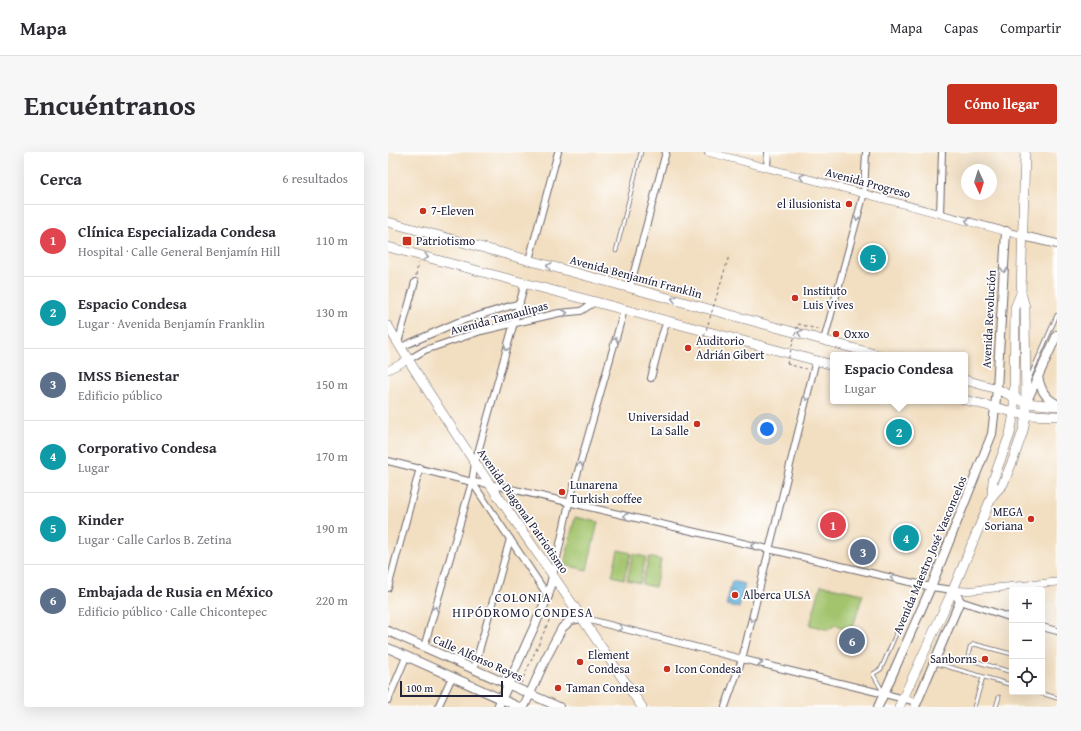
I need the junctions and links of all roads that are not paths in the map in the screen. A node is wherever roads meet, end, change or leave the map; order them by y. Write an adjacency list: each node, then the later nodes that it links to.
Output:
1 (558, 152): 18 (street)
2 (641, 152): 17 (lane)
3 (666, 152): 23 (street)
4 (708, 152): 9 (street, Avenida Progreso)
5 (768, 152): 9 (street)
6 (866, 152): 10 (street)
7 (942, 152): 11 (street)
8 (1025, 152): 14 (main road)
9 (767, 168): 10 (street, Avenida Progreso, one-way to 9)
10 (864, 193): 11 (street, Avenida Progreso); 33 (street, one-way to 33)
11 (940, 214): 13 (street, Avenida Progreso, one-way to 11)
12 (388, 222): 18 (main road, Avenida Benjamín Franklin)
13 (1006, 232): 14 (street, Avenida Progreso); 44 (main road, Avenida Revolución, one-way to 44)
14 (1023, 236): 15 (main road); 24 (main road)
15 (1056, 242)
16 (388, 247): 22 (main road, one-way to 22)
17 (616, 251)
18 (529, 260): 21 (main road, Avenida Benjamín Franklin, one-way to 18)
19 (611, 270): 21 (lane)
20 (415, 280): 34 (street)
21 (608, 282): 23 (main road, Avenida Benjamín Franklin)
22 (525, 283): 25 (main road); 26 (street)
23 (630, 287): 33 (main road, Avenida Benjamín Franklin, one-way to 23)
24 (1021, 293): 43 (main road); 45 (main road)
25 (595, 302): 27 (main road); 30 (street, Avenida Tamaulipas, one-way to 25)
26 (520, 303): 30 (street); 34 (street, Avenida Tamaulipas)
27 (624, 310): 29 (main road); 59 (street, one-way to 27)
28 (1057, 315): 43 (lane)
29 (668, 321): 37 (main road); 41 (street)
30 (514, 324): 36 (street, Avenida Tamaulipas); 54 (street, one-way to 54)
31 (388, 326): 34 (main road, Avenida Diagonal Patriotismo)
32 (1057, 335): 40 (main road)
33 (826, 336): 35 (main road, Avenida Benjamín Franklin)
34 (399, 345): 36 (main road, Avenida Diagonal Patriotismo)
35 (870, 352)
36 (408, 360): 39 (street, Avenida Tamaulipas); 54 (main road, Avenida Diagonal Patriotismo)
37 (816, 360): 38 (main road); 61 (street, one-way to 61)
38 (830, 364)
39 (388, 370)
40 (1038, 377): 47 (main road); 48 (main road)
41 (651, 378)
42 (968, 381): 44 (main road)
43 (1024, 388): 47 (main road)
44 (997, 389): 45 (main road); 49 (main road, Avenida Revolución)
45 (1016, 395): 47 (main road); 50 (main road)
46 (968, 401): 49 (main road)
47 (1026, 403): 48 (main road); 51 (main road)
48 (1057, 405)
49 (995, 408): 50 (main road); 64 (main road, Avenida Maestro José Vasconcelos)
50 (1014, 413): 51 (main road); 58 (main road)
51 (1026, 415): 52 (main road); 58 (main road)
52 (1057, 416)
53 (388, 461): 55 (street)
54 (475, 463): 56 (street); 57 (main road, Avenida Diagonal Patriotismo)
55 (420, 468): 56 (street); 65 (street)
56 (472, 482): 57 (street); 60 (street); 75 (street, one-way to 56)
57 (490, 484): 59 (street); 62 (main road, Avenida Diagonal Patriotismo)
58 (992, 496): 66 (main road)
59 (569, 503): 61 (street, one-way to 59); 62 (street)
60 (510, 539): 67 (street); 81 (street)
61 (769, 549): 64 (street, one-way to 61); 79 (street, one-way to 79)
62 (553, 576): 67 (main road); 71 (main road, Avenida Diagonal Patriotismo)
63 (1057, 582): 66 (street)
64 (931, 587): 66 (street); 88 (main road, Avenida Maestro José Vasconcelos)
65 (388, 588)
66 (953, 590): 69 (main road); 91 (main road)
67 (548, 596): 85 (main road)
68 (912, 597): 88 (lane)
69 (960, 601): 70 (street); 80 (main road)
70 (1009, 617)
71 (582, 618): 79 (street, one-way to 79); 87 (main road); 100 (main road, Avenida Diagonal Patriotismo)
72 (1045, 628): 74 (street)
73 (388, 631): 75 (main road, Calle Alfonso Reyes)
74 (1057, 632)
75 (424, 647): 81 (main road, Calle Alfonso Reyes)
76 (388, 648): 78 (main road)
77 (1009, 653): 82 (lane)
78 (406, 656): 83 (main road); 93 (street)
79 (742, 659): 88 (street, one-way to 88); 101 (street)
80 (933, 663): 84 (lane); 95 (main road)
81 (474, 669): 85 (main road, Calle Alfonso Reyes)
82 (1009, 671)
83 (452, 677): 94 (main road); 96 (street)
84 (983, 677): 86 (lane); 104 (lane)
85 (508, 684): 87 (main road, Calle Alfonso Reyes); 94 (main road)
86 (1009, 684)
87 (530, 694): 98 (main road); 99 (main road, Calle Alfonso Reyes)
88 (884, 694): 91 (street); 102 (main road, Avenida Maestro José Vasconcelos)
89 (1045, 694): 92 (lane)
90 (999, 697): 105 (lane)
91 (903, 698): 95 (street); 103 (main road)
92 (1057, 698)
93 (388, 700)
94 (500, 703): 97 (main road)
95 (916, 704)
96 (438, 707)
97 (519, 707)
98 (524, 707)
99 (559, 707)
100 (642, 707)
101 (725, 707)
102 (878, 707)
103 (899, 707)
104 (974, 707)
105 (996, 707)

